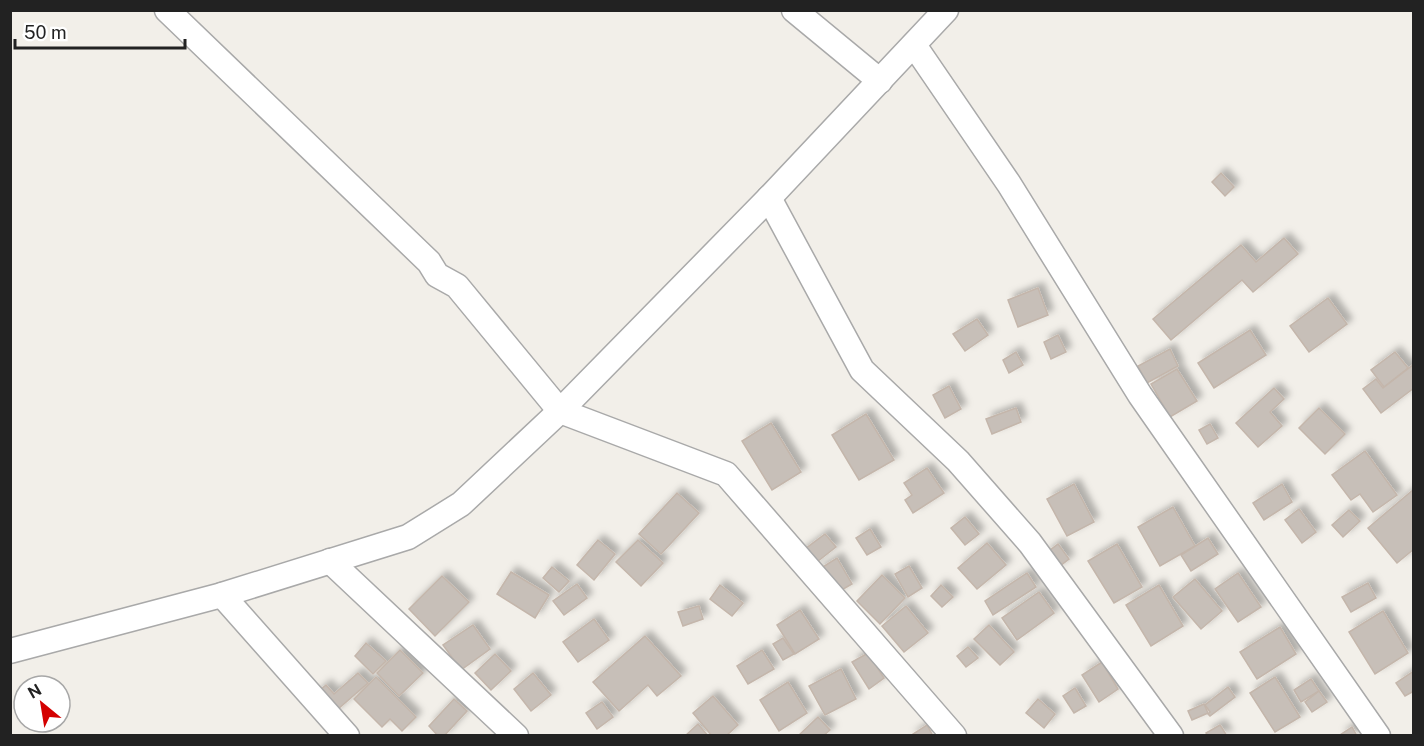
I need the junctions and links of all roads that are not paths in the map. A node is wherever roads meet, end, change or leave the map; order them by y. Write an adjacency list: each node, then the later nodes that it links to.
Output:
1 (167, 10): 7 (street)
2 (794, 10): 5 (street)
3 (946, 10): 4 (street)
4 (914, 45): 5 (street); 15 (street)
5 (880, 81): 6 (street)
6 (769, 198): 7 (street); 14 (street)
7 (560, 411): 8 (street); 13 (street)
8 (330, 561): 9 (street); 12 (street)
9 (222, 595): 10 (street); 11 (street)
10 (10, 651)
11 (348, 735)
12 (516, 735)
13 (954, 735)
14 (1171, 735)
15 (1378, 735)

